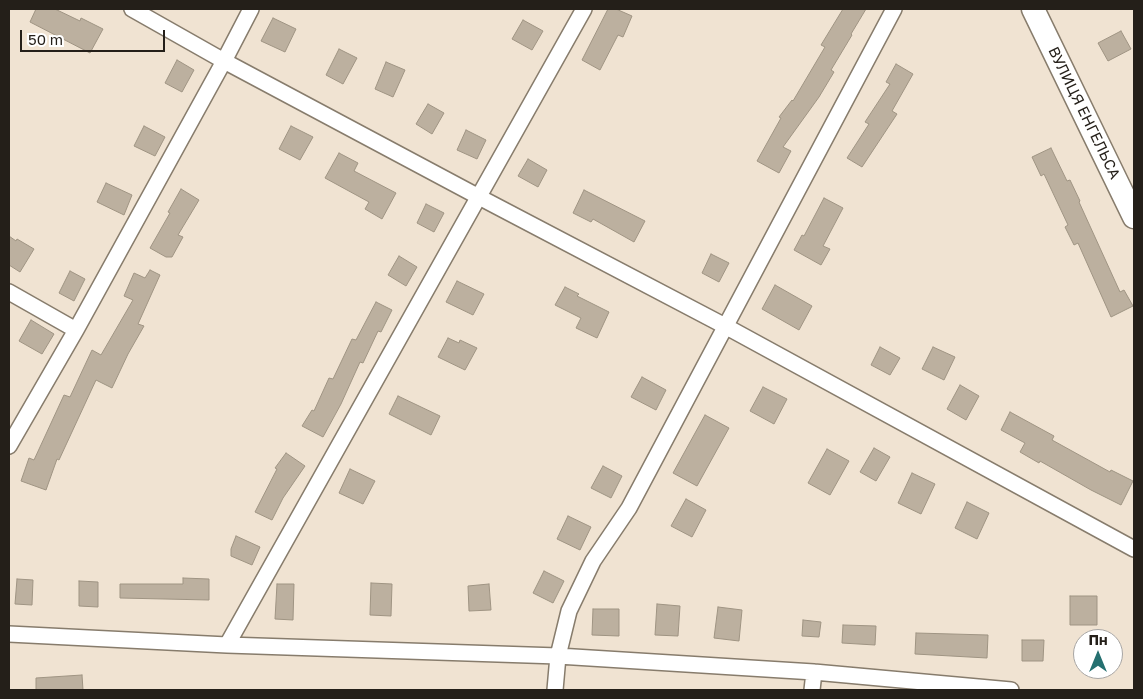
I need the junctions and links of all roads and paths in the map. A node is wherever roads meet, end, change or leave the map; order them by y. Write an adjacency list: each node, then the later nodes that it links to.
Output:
1 (132, 9): 6 (street)
2 (251, 9): 6 (street)
3 (584, 9): 7 (street)
4 (894, 9): 10 (street)
5 (1033, 9): 8 (street, ВУЛИЦЯ ЕНГЕЛЬСА)
6 (224, 61): 7 (street); 11 (street)
7 (479, 197): 10 (street); 15 (street)
8 (1134, 217)
9 (9, 292): 11 (street)
10 (725, 326): 13 (street); 16 (street)
11 (76, 330): 12 (street)
12 (9, 446)
13 (1134, 549)
14 (9, 634): 15 (street)
15 (227, 645): 16 (street)
16 (558, 656): 17 (street); 18 (street)
17 (814, 672): 19 (street); 20 (street)
18 (555, 690)
19 (812, 690)
20 (1011, 690)

